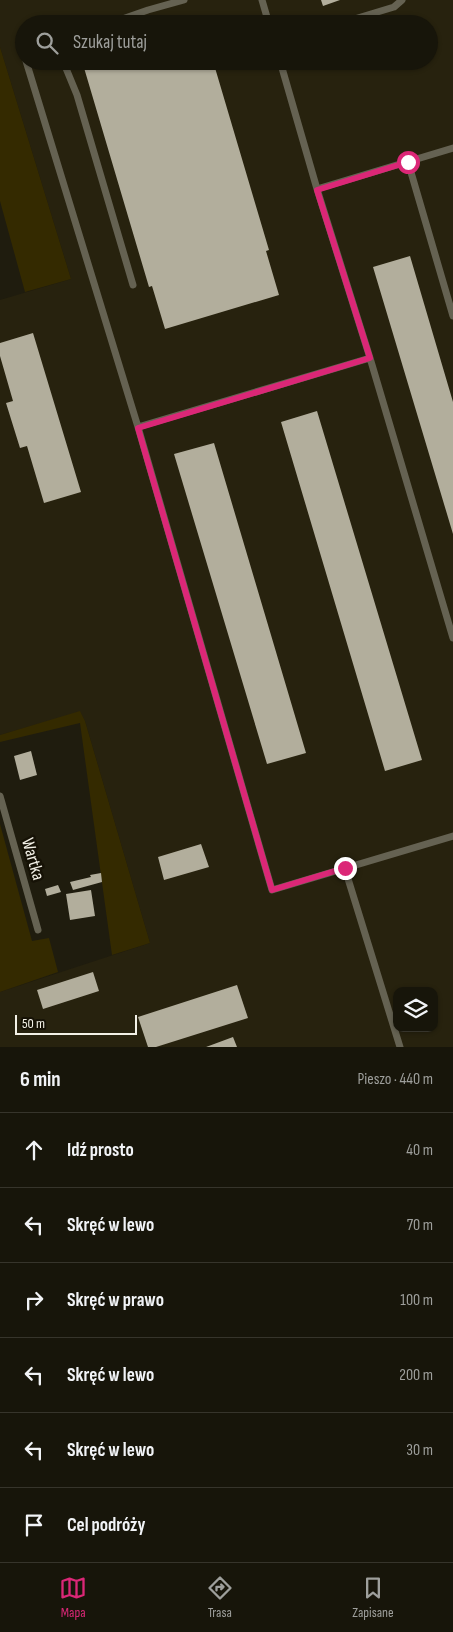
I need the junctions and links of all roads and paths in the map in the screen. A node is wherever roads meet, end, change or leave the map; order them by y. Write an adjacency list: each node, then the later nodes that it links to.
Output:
1 (184, 0): 4 (lane)
2 (262, 0): 5 (lane)
3 (402, 0): 6 (lane)
4 (136, 15)
5 (266, 15)
6 (368, 15)
7 (29, 70): 16 (lane)
8 (67, 70): 13 (lane)
9 (283, 70): 12 (lane)
10 (453, 148): 11 (lane)
11 (408, 162): 12 (lane); 14 (lane)
12 (317, 190): 15 (lane)
13 (133, 284)
14 (453, 316)
15 (370, 358): 16 (lane); 17 (lane)
16 (138, 428): 20 (lane)
17 (453, 638)
18 (0, 796): 21 (lane, Wartka)
19 (453, 836): 20 (lane)
20 (345, 868): 22 (lane)
21 (38, 930)
22 (400, 1047)

